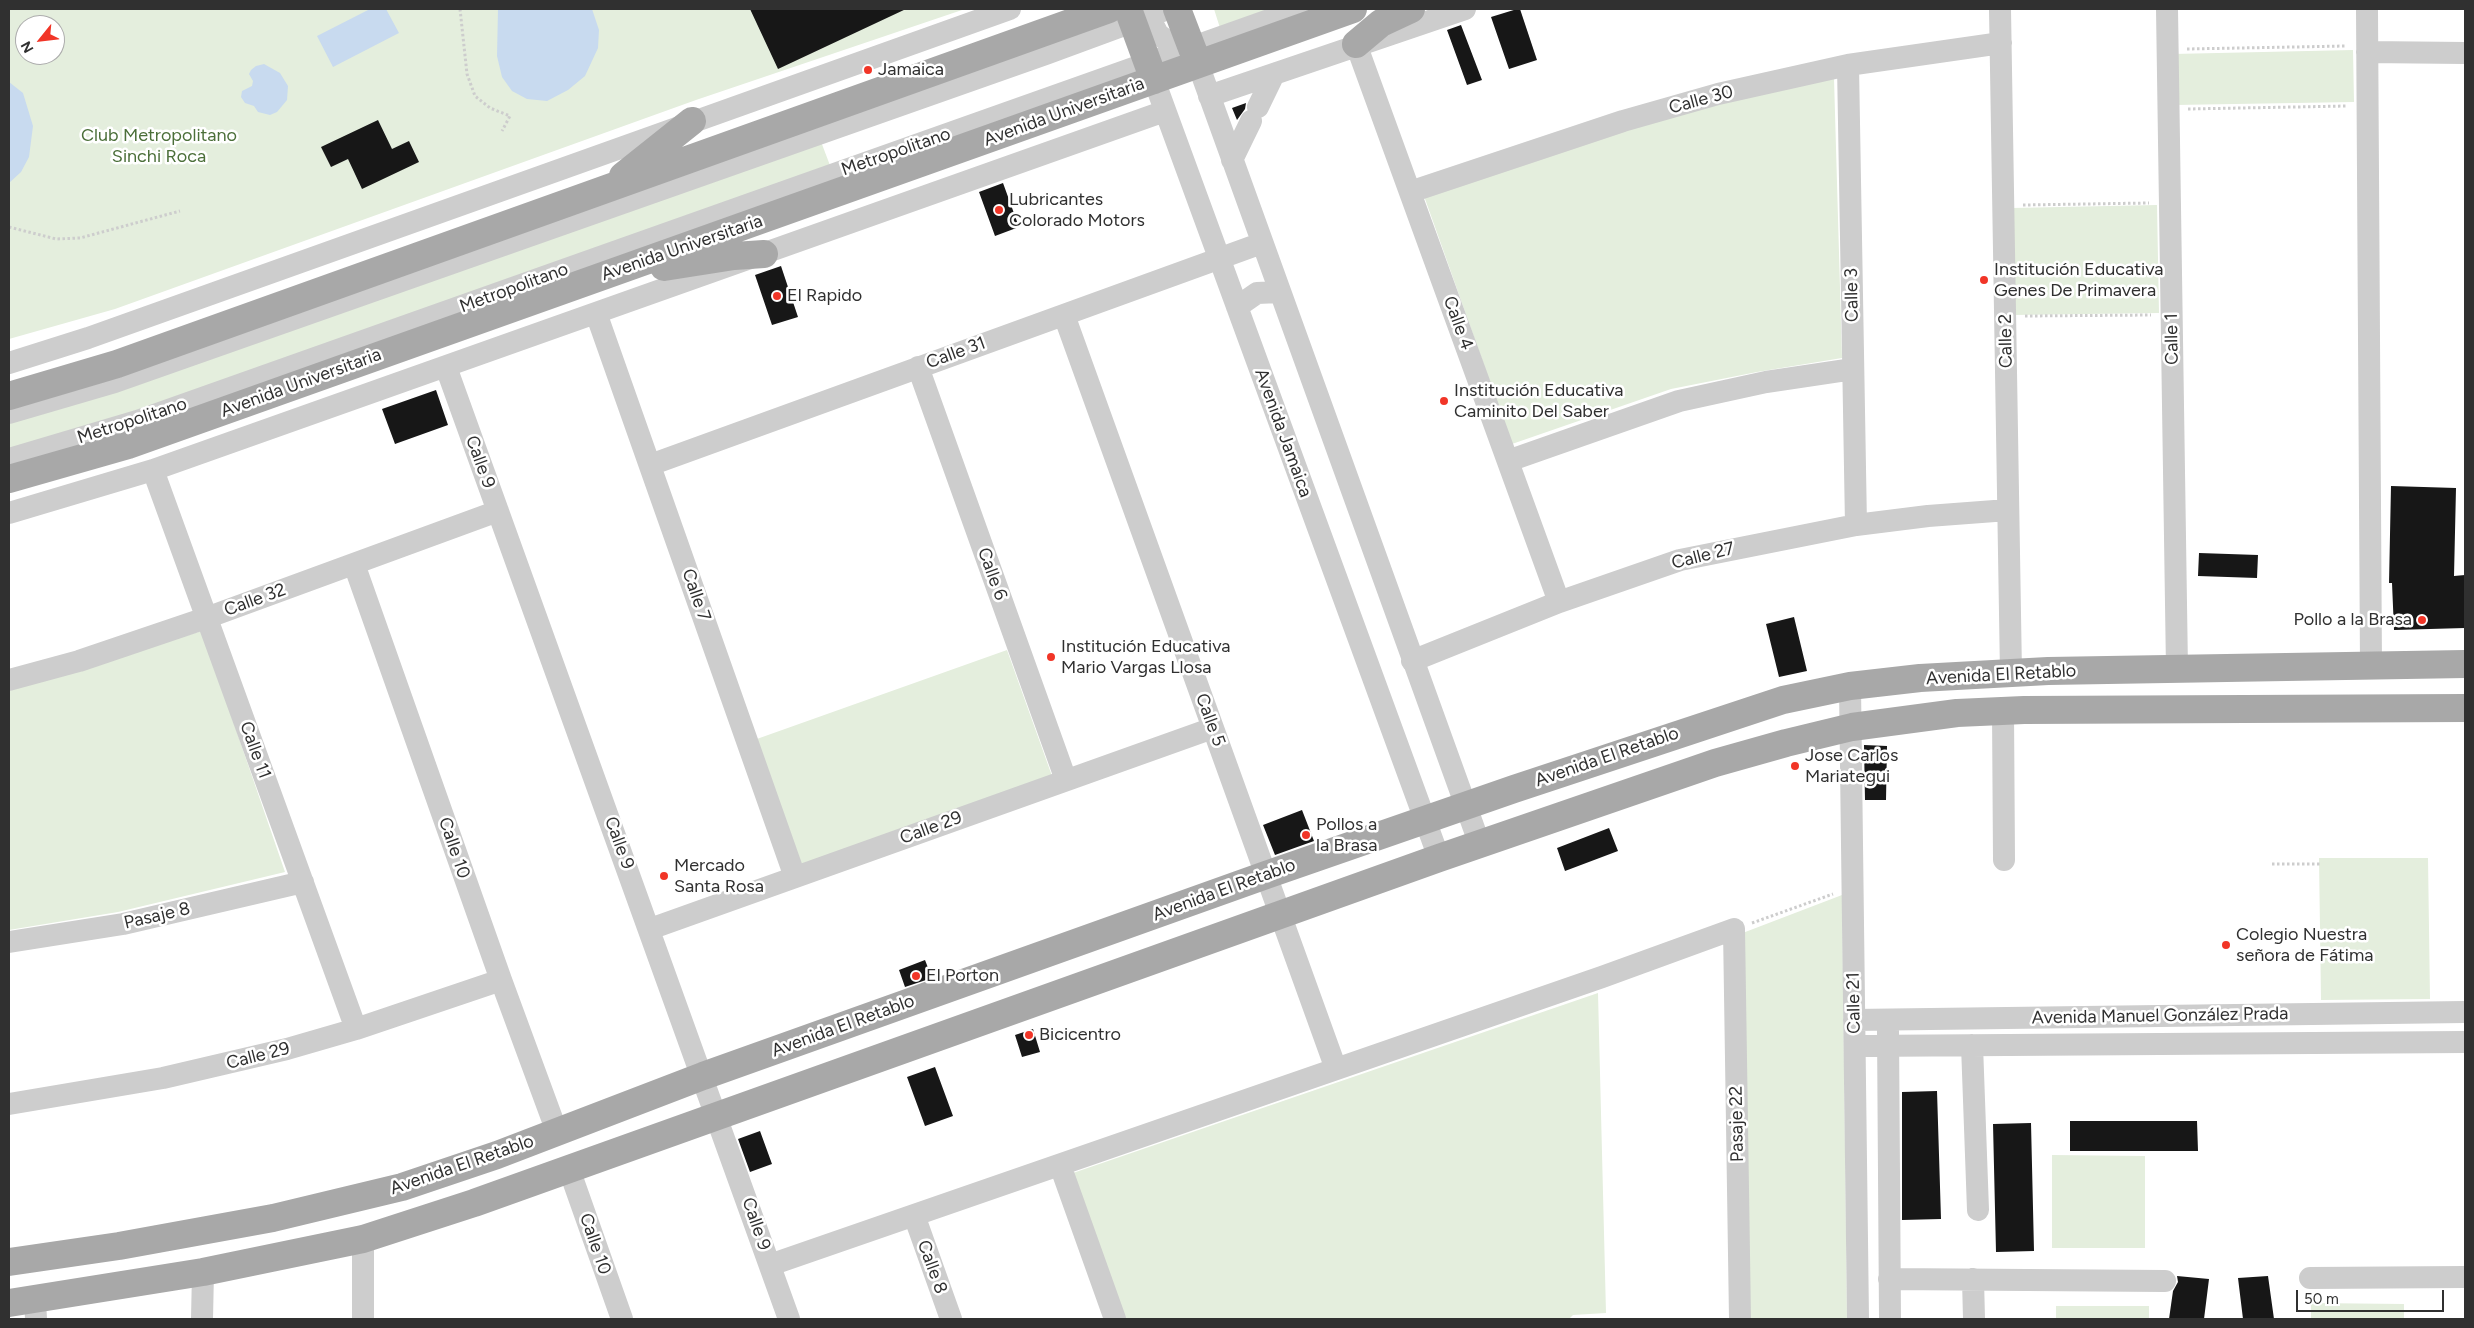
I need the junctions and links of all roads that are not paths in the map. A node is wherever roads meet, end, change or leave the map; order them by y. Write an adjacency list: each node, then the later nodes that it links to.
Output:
1 (1010, 9): 22 (street)
2 (1109, 9): 24 (main road)
3 (1176, 9): 16 (main road)
4 (1300, 9): 16 (street)
5 (1354, 9): 16 (main road, Avenida Universitaria)
6 (1411, 9): 13 (main road)
7 (1465, 9): 13 (street)
8 (2000, 9): 12 (street, Calle 2)
9 (2167, 9): 55 (street, Calle 1)
10 (2366, 9): 14 (street)
11 (1144, 13): 16 (street); 18 (main road, Avenida Jamaica); 39 (street)
12 (2001, 42): 17 (street, Calle 30); 45 (street, Calle 2)
13 (1356, 44): 19 (street); 25 (street, Calle 4)
14 (2367, 48): 15 (street); 54 (street)
15 (2465, 53)
16 (1190, 54): 18 (main road, Avenida Universitaria); 20 (street)
17 (1848, 65): 25 (street, Calle 30); 37 (street, Calle 3)
18 (1151, 71): 21 (street, Avenida Jamaica); 29 (main road, Avenida Universitaria); 40 (street, Metropolitano)
19 (1274, 74): 20 (street); 23 (street)
20 (1209, 96): 23 (street)
21 (1165, 111): 27 (street, Avenida Universitaria); 28 (street, Avenida Jamaica)
22 (692, 121): 24 (main road); 34 (street)
23 (1232, 160): 26 (street)
24 (607, 189): 38 (main road)
25 (1410, 192): 41 (street, Calle 4)
26 (1262, 242): 28 (street, Calle 31); 30 (street)
27 (764, 254): 29 (main road); 32 (street, Avenida Universitaria)
28 (1219, 258): 31 (street, Avenida Jamaica); 33 (street, Calle 31)
29 (613, 272): 44 (main road, Avenida Universitaria)
30 (1280, 292): 31 (street); 52 (street)
31 (1237, 307): 65 (street, Avenida Jamaica)
32 (596, 313): 35 (street, Avenida Universitaria); 42 (street, Calle 7)
33 (1064, 315): 36 (street, Calle 31); 62 (street, Calle 5)
34 (9, 363)
35 (446, 367): 43 (street, Avenida Universitaria); 46 (street, Calle 9)
36 (918, 367): 42 (street, Calle 31); 63 (street, Calle 6)
37 (1853, 369): 41 (street); 48 (street, Calle 3)
38 (9, 396)
39 (9, 413)
40 (9, 459)
41 (1508, 461): 50 (street, Calle 4)
42 (650, 465): 70 (street, Calle 7)
43 (153, 470): 47 (street, Avenida Universitaria); 51 (street, Calle 11)
44 (9, 479)
45 (2008, 510): 48 (street, Calle 27); 56 (street, Calle 2)
46 (498, 511): 49 (street, Calle 32); 73 (street, Calle 9)
47 (9, 513)
48 (1856, 525): 50 (street, Calle 27)
49 (354, 564): 51 (street, Calle 32); 75 (street, Calle 10)
50 (1559, 602): 52 (street, Calle 27)
51 (206, 618): 57 (street, Calle 32); 71 (street, Calle 11)
52 (1412, 661): 64 (street)
53 (2465, 664): 54 (main road, Avenida El Retablo)
54 (2371, 666): 55 (main road, Avenida El Retablo)
55 (2177, 669): 56 (main road, Avenida El Retablo)
56 (2011, 673): 58 (main road, Avenida El Retablo)
57 (9, 680)
58 (1850, 686): 61 (street, Calle 21); 64 (main road, Avenida El Retablo)
59 (2465, 708): 60 (main road, Avenida El Retablo)
60 (2002, 711): 61 (main road, Avenida El Retablo); 68 (street)
61 (1852, 727): 66 (main road, Avenida El Retablo); 78 (street, Calle 21)
62 (1213, 728): 63 (street, Calle 29); 69 (street, Calle 5)
63 (1066, 780): 70 (street, Calle 29)
64 (1466, 806): 65 (main road, Avenida El Retablo); 66 (street)
65 (1425, 820): 67 (street, Avenida Jamaica); 69 (main road, Avenida El Retablo)
66 (1480, 845): 67 (main road, Avenida El Retablo)
67 (1439, 858): 72 (main road, Avenida El Retablo)
68 (2004, 860)
69 (1266, 875): 72 (street, Calle 5); 85 (main road, Avenida El Retablo)
70 (794, 877): 73 (street, Calle 29)
71 (303, 882): 74 (street, Pasaje 8); 79 (street, Calle 11)
72 (1280, 914): 84 (street, Calle 5); 87 (main road, Avenida El Retablo)
73 (650, 929): 85 (street, Calle 9)
74 (9, 942)
75 (500, 980): 79 (street, Calle 29); 88 (street, Calle 10)
76 (2465, 1012): 77 (street, Avenida Manuel González Prada)
77 (1887, 1019): 78 (street, Avenida Manuel González Prada); 83 (street, Calle 21)
78 (1854, 1020): 82 (street, Calle 21)
79 (356, 1029): 86 (street, Calle 29)
80 (2465, 1042): 81 (street, Avenida Manuel González Prada)
81 (1972, 1045): 83 (street, Avenida Manuel González Prada); 91 (street)
82 (1855, 1046): 83 (street, Avenida Manuel González Prada); 111 (street, Calle 21)
83 (1888, 1046): 98 (street, Calle 21)
84 (1336, 1068): 89 (street); 110 (street, Pasaje 22)
85 (703, 1076): 87 (street, Calle 9); 88 (main road, Avenida El Retablo)
86 (9, 1104)
87 (717, 1114): 90 (main road, Avenida El Retablo); 95 (street, Calle 9)
88 (557, 1132): 94 (main road, Avenida El Retablo)
89 (1060, 1165): 92 (street); 109 (street)
90 (569, 1169): 93 (main road, Avenida El Retablo); 106 (street, Calle 10)
91 (1978, 1210)
92 (914, 1215): 95 (street); 108 (street, Calle 8)
93 (363, 1239): 96 (main road, Avenida El Retablo); 105 (street)
94 (9, 1262)
95 (770, 1265): 107 (street, Calle 9)
96 (203, 1272): 103 (main road, Avenida El Retablo); 104 (street)
97 (2465, 1277): 99 (street)
98 (1890, 1278): 100 (street); 112 (street, Calle 21)
99 (2310, 1278)
100 (1973, 1279): 101 (street); 113 (street)
101 (2165, 1281)
102 (9, 1303): 103 (main road, Avenida El Retablo)
103 (36, 1310)
104 (202, 1319)
105 (363, 1319)
106 (622, 1319)
107 (789, 1319)
108 (951, 1319)
109 (1115, 1319)
110 (1740, 1319)
111 (1858, 1319)
112 (1890, 1319)
113 (1974, 1319)

